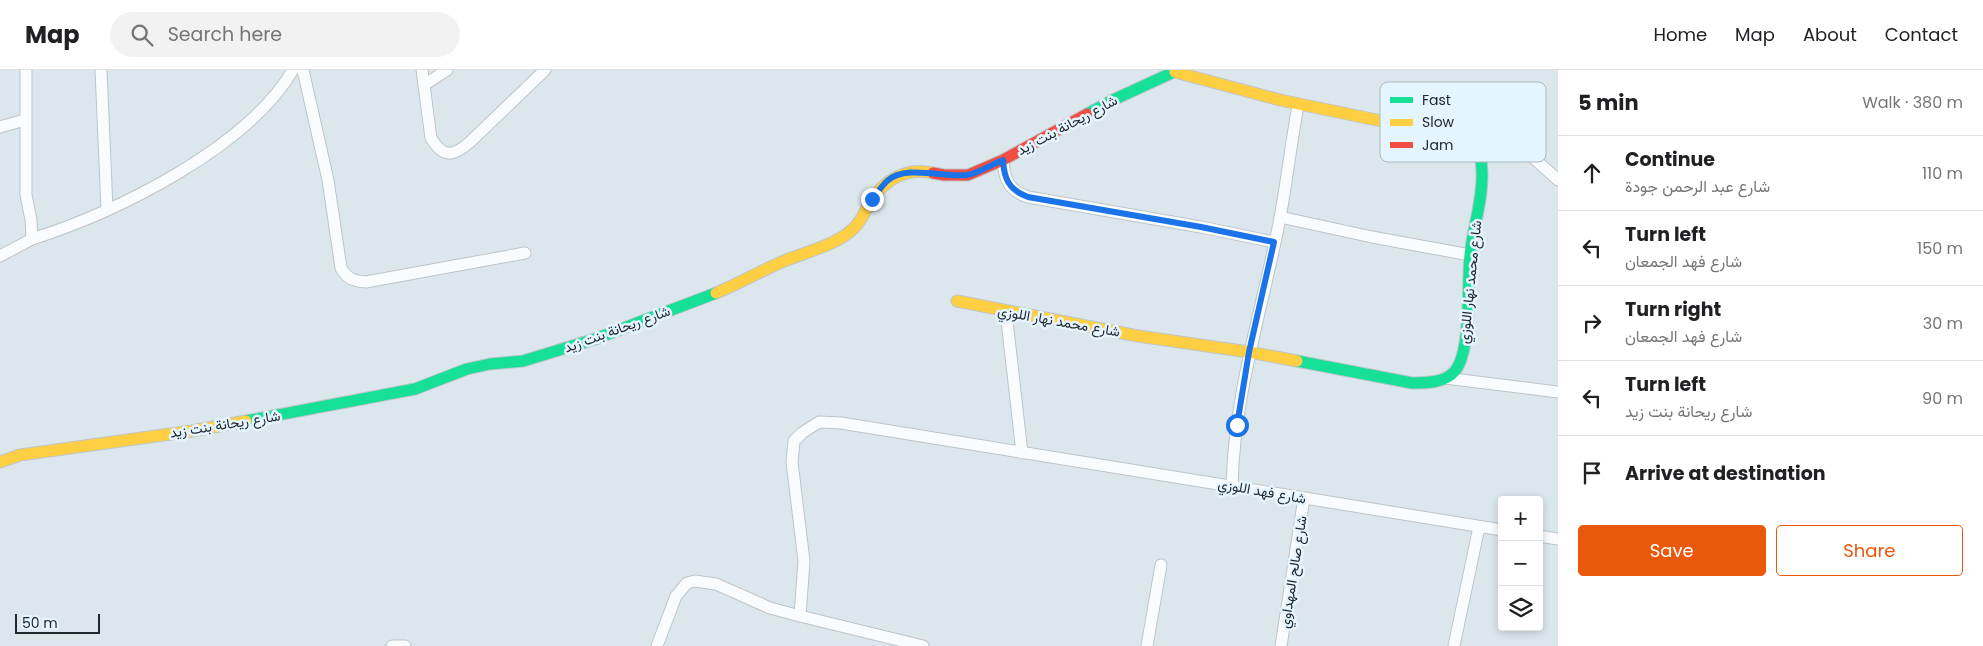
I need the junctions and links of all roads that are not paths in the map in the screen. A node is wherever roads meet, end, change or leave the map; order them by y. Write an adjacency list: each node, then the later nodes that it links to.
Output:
1 (26, 70): 11 (street)
2 (101, 70): 18 (street)
3 (294, 70): 18 (street)
4 (303, 70): 22 (street)
5 (422, 70): 9 (street)
6 (447, 70): 9 (street)
7 (544, 70): 9 (street)
8 (1176, 71): 10 (street); 14 (street, شارع ريحانة بنت زيد)
9 (424, 85)
10 (1298, 106): 12 (street); 19 (street)
11 (25, 120): 13 (street); 20 (street)
12 (1380, 121)
13 (0, 127)
14 (1003, 160): 21 (street); 31 (street, شارع ريحانة بنت زيد)
15 (1481, 162): 23 (street, شارع محمد نهار اللوزي)
16 (1538, 162): 17 (street)
17 (1558, 180)
18 (107, 209): 20 (street)
19 (1280, 217): 21 (street); 23 (street)
20 (32, 239): 24 (street)
21 (1274, 242): 27 (street)
22 (525, 253)
23 (1470, 255): 28 (street, شارع محمد نهار اللوزي)
24 (0, 256)
25 (957, 301): 26 (street, شارع محمد نهار اللوزي)
26 (1006, 312): 27 (street, شارع محمد نهار اللوزي); 30 (street)
27 (1249, 352): 28 (street, شارع محمد نهار اللوزي); 32 (street)
28 (1445, 378): 29 (street)
29 (1558, 392)
30 (1022, 453): 32 (street, شارع فهد اللوزي); 39 (street, شارع فهد اللوزي)
31 (0, 462)
32 (1232, 486): 33 (street, شارع فهد اللوزي)
33 (1304, 498): 34 (street, شارع فهد اللوزي); 45 (street, شارع صالح المهداوي)
34 (1479, 527): 35 (street, شارع فهد اللوزي); 46 (street)
35 (1498, 529)
36 (1543, 537): 37 (street)
37 (1558, 539)
38 (1161, 565): 44 (street)
39 (800, 616): 42 (street); 43 (street)
40 (392, 646): 41 (street)
41 (405, 646)
42 (657, 646)
43 (923, 646)
44 (1147, 646)
45 (1280, 646)
46 (1454, 646)

